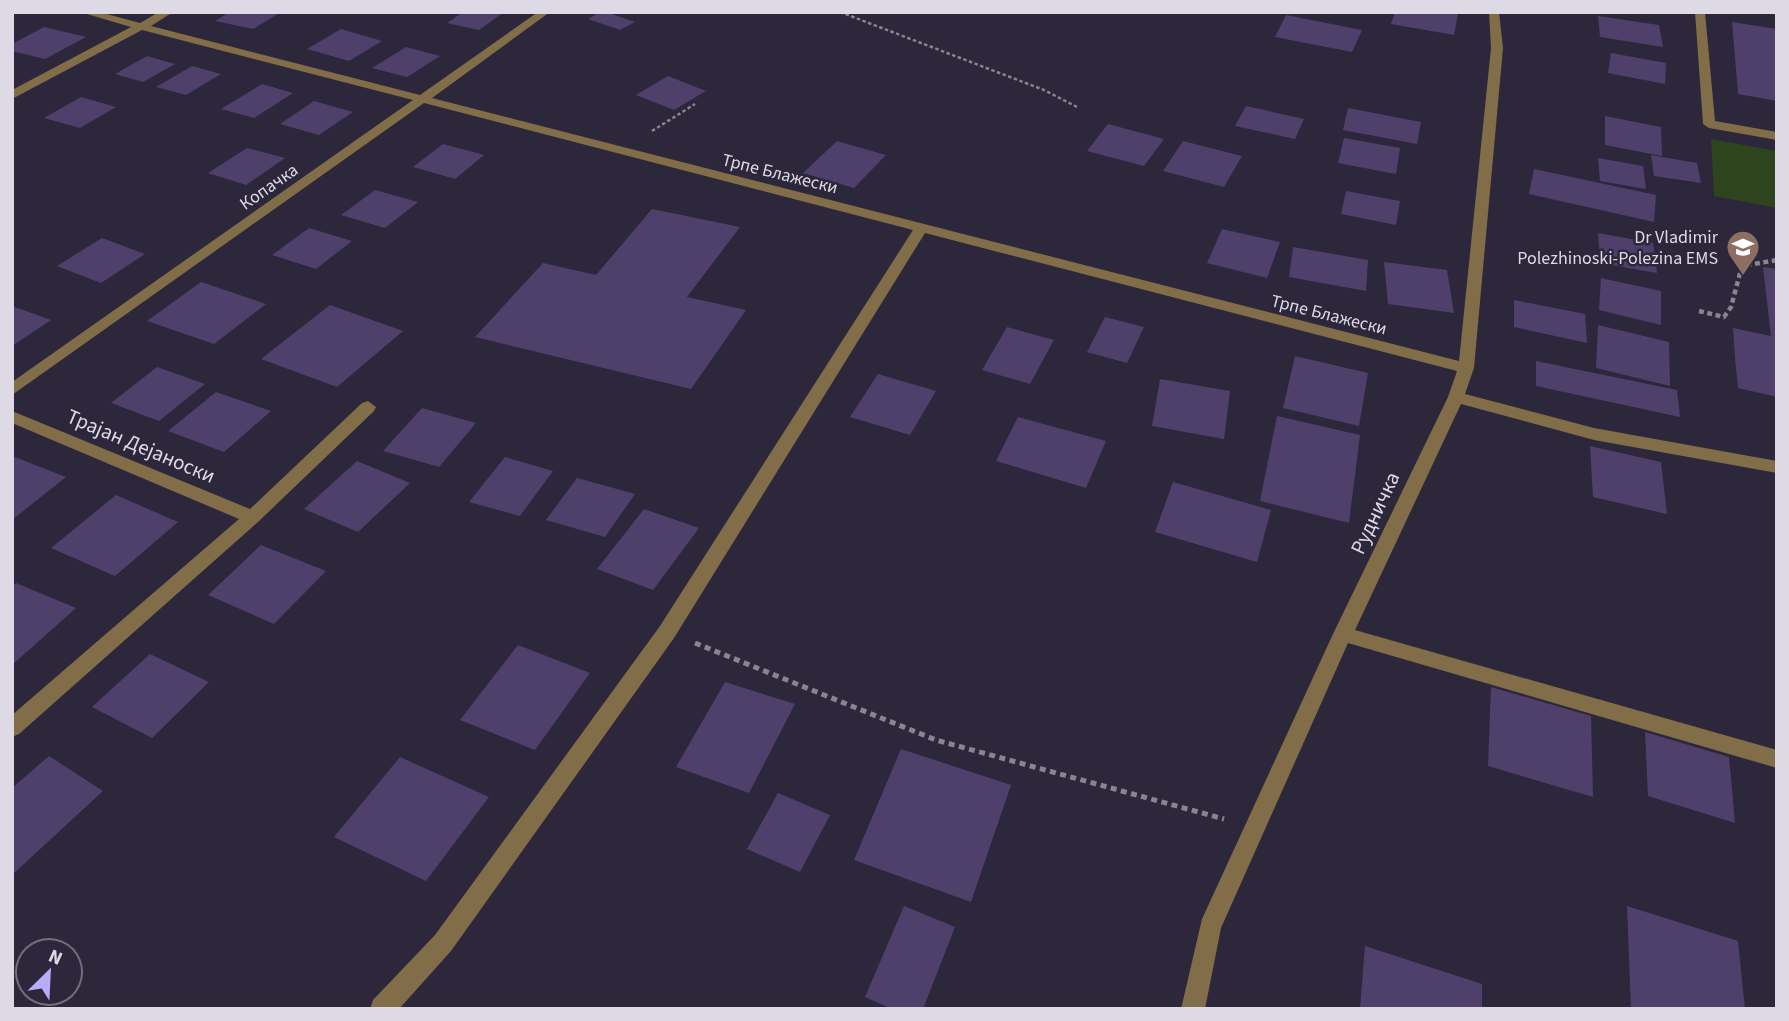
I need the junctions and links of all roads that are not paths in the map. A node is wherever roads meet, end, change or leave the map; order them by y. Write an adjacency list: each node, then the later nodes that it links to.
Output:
1 (85, 12): 6 (street, Трпе Блажески)
2 (167, 12): 6 (street)
3 (545, 12): 8 (street, Копачка)
4 (1494, 12): 11 (street, Рудничка)
5 (1700, 12): 9 (street)
6 (140, 27): 7 (street); 8 (street, Трпе Блажески)
7 (12, 94)
8 (421, 100): 10 (street, Трпе Блажески); 12 (street, Копачка)
9 (1777, 136)
10 (921, 228): 11 (street, Трпе Блажески); 21 (street)
11 (1466, 368): 13 (street, Рудничка)
12 (12, 390)
13 (1456, 397): 16 (street); 18 (street, Рудничка)
14 (368, 407): 17 (street)
15 (12, 417): 17 (street, Трајан Дејаноски)
16 (1777, 467)
17 (253, 517): 19 (street)
18 (1343, 634): 20 (street); 22 (street, Рудничка)
19 (12, 728)
20 (1777, 759)
21 (382, 1009)
22 (1193, 1009)

